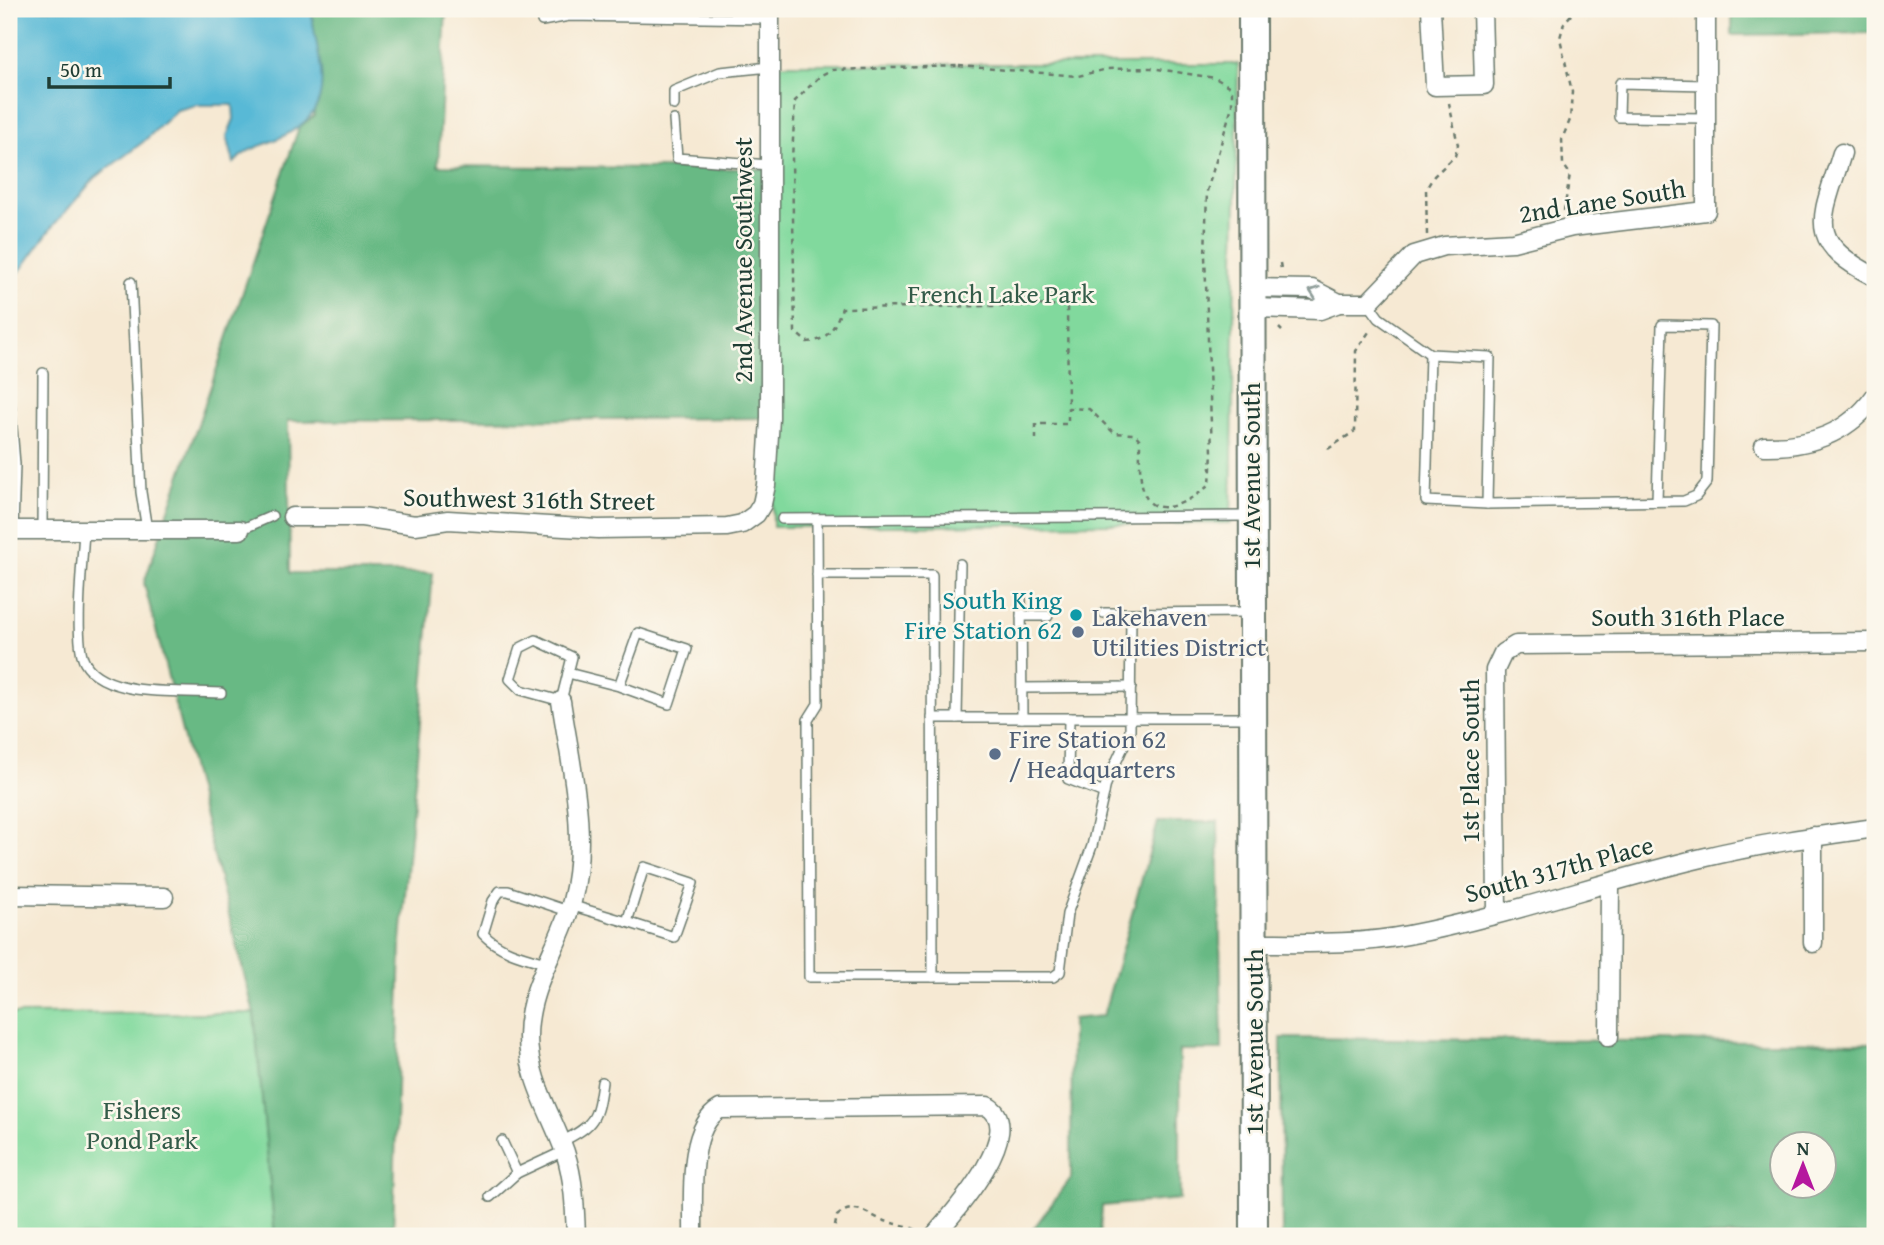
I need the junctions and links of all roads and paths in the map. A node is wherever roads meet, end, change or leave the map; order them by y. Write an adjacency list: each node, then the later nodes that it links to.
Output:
1 (1252, 9): 22 (main road, 1st Avenue South)
2 (1431, 9): 10 (street)
3 (1482, 9): 10 (street)
4 (1576, 9): 16 (path)
5 (1706, 9): 9 (street, 2nd Lane South)
6 (770, 14): 7 (lane); 8 (street, 2nd Avenue Southwest)
7 (542, 21)
8 (770, 67): 11 (lane); 15 (street, 2nd Avenue Southwest)
9 (1706, 85): 12 (street, 2nd Lane South); 12 (lane)
10 (1446, 86): 17 (path)
11 (674, 105)
12 (1706, 118): 16 (street, 2nd Lane South)
13 (674, 120): 15 (lane)
14 (1842, 153): 20 (street)
15 (769, 165): 35 (street, 2nd Avenue Southwest)
16 (1584, 225): 17 (street, 2nd Lane South)
17 (1430, 250): 23 (street, 2nd Lane South)
18 (1280, 263): 19 (path)
19 (1281, 269)
20 (1875, 277)
21 (131, 282): 44 (lane)
22 (1251, 298): 23 (street); 37 (main road, 1st Avenue South)
23 (1368, 303): 24 (lane)
24 (1379, 318): 25 (lane); 32 (path)
25 (1430, 354): 34 (lane); 34 (lane)
26 (43, 373): 42 (lane)
27 (1875, 396): 31 (street)
28 (10, 403): 41 (lane)
29 (1068, 408): 29 (path); 30 (path)
30 (1036, 439)
31 (1764, 446)
32 (1328, 449)
33 (1657, 500): 33 (lane); 34 (lane)
34 (1487, 503)
35 (759, 510): 38 (street, Southwest 316th Street)
36 (272, 516): 45 (lane)
37 (1251, 516): 40 (lane); 49 (main road, 1st Avenue South)
38 (292, 517)
39 (782, 519): 40 (lane)
40 (817, 519): 47 (lane)
41 (11, 530): 42 (street)
42 (42, 530): 43 (street)
43 (84, 530): 44 (street); 60 (lane)
44 (147, 530): 45 (street)
45 (240, 530)
46 (960, 564): 63 (lane)
47 (817, 575): 62 (lane); 80 (lane)
48 (1021, 599): 52 (lane)
49 (1251, 612): 51 (lane); 67 (main road, 1st Avenue South)
50 (1104, 613): 51 (lane)
51 (1130, 613): 58 (lane)
52 (1021, 616): 53 (lane); 59 (lane)
53 (1048, 616)
54 (1875, 642): 55 (street, South 316th Place)
55 (1503, 653): 75 (street, 1st Place South)
56 (568, 673): 57 (lane); 61 (lane); 61 (lane)
57 (619, 685): 57 (lane)
58 (1131, 687): 59 (lane); 66 (lane)
59 (1021, 688): 64 (lane)
60 (221, 693)
61 (561, 701): 74 (street)
62 (932, 718): 63 (lane); 80 (lane)
63 (957, 718): 64 (lane)
64 (1021, 718): 65 (lane)
65 (1069, 718): 66 (lane); 68 (lane)
66 (1131, 718): 67 (lane); 68 (lane)
67 (1252, 718): 77 (main road, 1st Avenue South)
68 (1104, 793): 80 (lane)
69 (1875, 828): 70 (street, South 317th Place)
70 (1814, 836): 71 (street, South 317th Place); 78 (street)
71 (1610, 885): 75 (street, South 317th Place); 81 (street)
72 (9, 895): 73 (street)
73 (164, 897)
74 (569, 908): 76 (lane); 79 (street); 79 (lane)
75 (1497, 912): 77 (street, South 317th Place)
76 (627, 922): 76 (lane)
77 (1254, 943): 92 (main road, 1st Avenue South)
78 (1813, 943)
79 (546, 963): 84 (street)
80 (933, 977)
81 (1609, 1037)
82 (602, 1082): 84 (lane)
83 (502, 1141): 85 (lane)
84 (563, 1146): 85 (lane); 87 (street)
85 (517, 1173): 86 (lane)
86 (490, 1197)
87 (576, 1236)
88 (693, 1236): 91 (street)
89 (833, 1236): 90 (path)
90 (927, 1236)
91 (934, 1236)
92 (1254, 1236)

